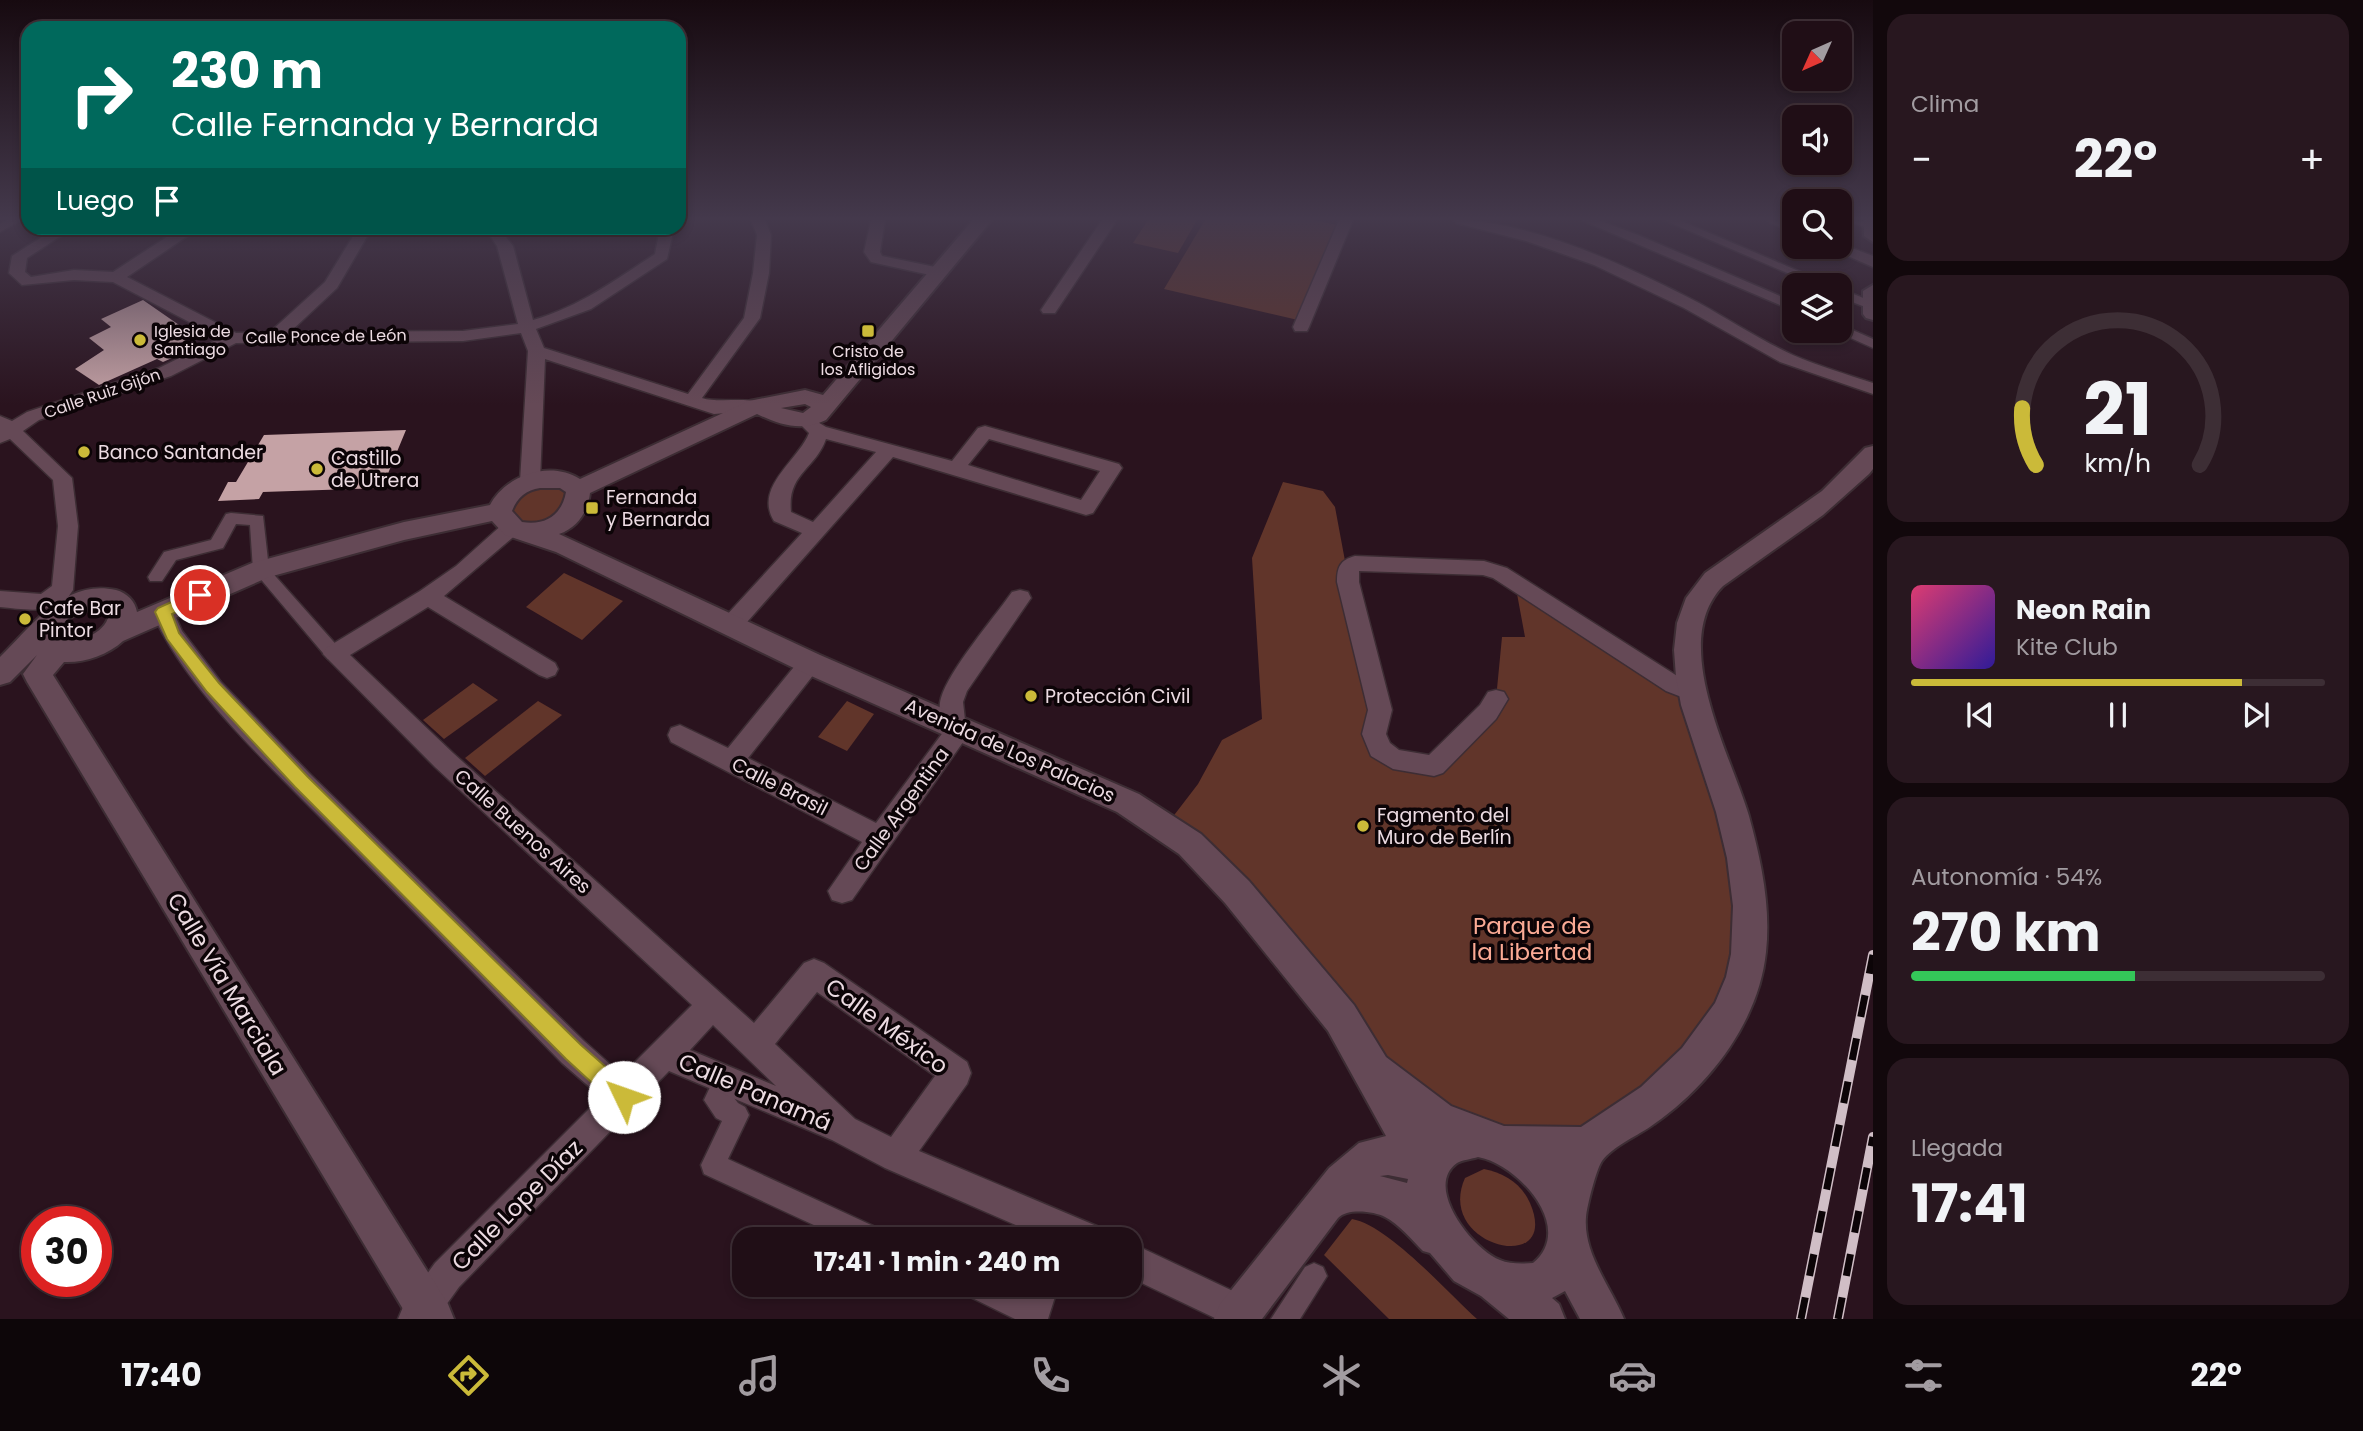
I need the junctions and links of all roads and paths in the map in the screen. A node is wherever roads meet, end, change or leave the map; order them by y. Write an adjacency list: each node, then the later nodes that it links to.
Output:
1 (123, 282): 18 (street, Calle Ponce de León)
2 (333, 282): 19 (street)
3 (515, 282): 15 (street)
4 (621, 282): 15 (street, Calle Ponce de León)
5 (759, 282): 23 (street)
6 (930, 282): 25 (street)
7 (1068, 282): 14 (street)
8 (1320, 282): 16 (street)
9 (1640, 282): 22 (street)
10 (1736, 282): 12 (street)
11 (1852, 297): 13 (street)
12 (1782, 302)
13 (1873, 304)
14 (1049, 310)
15 (527, 326): 19 (street, Calle Ponce de León); 21 (street)
16 (1301, 327)
17 (1852, 334): 20 (street)
18 (233, 338): 19 (street, Calle Ponce de León); 26 (street, Calle Ruiz Gijón)
19 (274, 339)
20 (1873, 344)
21 (537, 351): 23 (street); 30 (street)
22 (1873, 388)
23 (692, 400): 24 (street)
24 (758, 406): 25 (street); 31 (street)
25 (804, 416): 27 (street); 33 (street)
26 (4, 429): 42 (street)
27 (889, 450): 29 (street); 33 (street)
28 (1873, 453): 49 (street)
29 (956, 468): 29 (street)
30 (530, 481): 31 (street); 32 (street)
31 (579, 489): 34 (street)
32 (513, 524): 34 (street, Avenida de Los Palacios); 35 (street); 37 (street)
33 (815, 531): 43 (street)
34 (561, 536): 43 (street, Avenida de Los Palacios)
35 (261, 570): 36 (street); 41 (street); 45 (street)
36 (156, 577)
37 (428, 597): 45 (street); 47 (street)
38 (1020, 598): 51 (street)
39 (0, 599): 42 (street)
40 (124, 609): 41 (street); 42 (street); 44 (street)
41 (163, 612): 44 (street); 61 (street)
42 (55, 622): 44 (street); 48 (street); 79 (street, Calle Vía Marciala)
43 (732, 624): 46 (street, Avenida de Los Palacios)
44 (112, 634)
45 (334, 654): 56 (street, Calle Buenos Aires)
46 (810, 663): 51 (street, Avenida de Los Palacios); 53 (street)
47 (547, 668)
48 (0, 674)
49 (1692, 692): 50 (street); 65 (street)
50 (1496, 699)
51 (956, 726): 54 (street, Calle Argentina); 59 (street, Avenida de Los Palacios)
52 (680, 735): 53 (street, Calle Brasil)
53 (732, 761): 54 (street, Calle Brasil)
54 (880, 838): 55 (street, Calle Argentina)
55 (842, 891)
56 (713, 1005): 57 (street, Calle Panamá); 58 (street, Calle Lope Díaz)
57 (755, 1045): 63 (street, Calle Panamá); 67 (street, Calle México)
58 (666, 1055): 60 (street, Calle Panamá); 61 (street, Calle Lope Díaz)
59 (1370, 1065): 62 (street, Avenida de Los Palacios); 64 (street, Avenida de Los Palacios)
60 (725, 1080): 63 (street, Calle Panamá); 71 (street)
61 (624, 1097): 79 (street, Calle Lope Díaz)
62 (1391, 1110): 66 (street); 68 (street, Avenida de Los Palacios)
63 (844, 1130): 67 (street, Calle Panamá)
64 (1491, 1142): 65 (street); 68 (street); 70 (street)
65 (1588, 1147): 70 (street)
66 (1374, 1156): 68 (street); 69 (street)
67 (896, 1157): 72 (street, Calle Panamá)
68 (1430, 1165): 73 (street)
69 (1331, 1196): 73 (street); 80 (street)
70 (1566, 1225): 76 (street); 83 (street)
71 (847, 1227)
72 (1052, 1227)
73 (1444, 1242): 76 (street)
74 (1142, 1266): 80 (street)
75 (1314, 1276): 81 (street)
76 (1494, 1281): 82 (street)
77 (998, 1297): 78 (street)
78 (1042, 1297)
79 (424, 1314)
80 (1238, 1316)
81 (1284, 1319)
82 (1544, 1319)
83 (1603, 1319)

